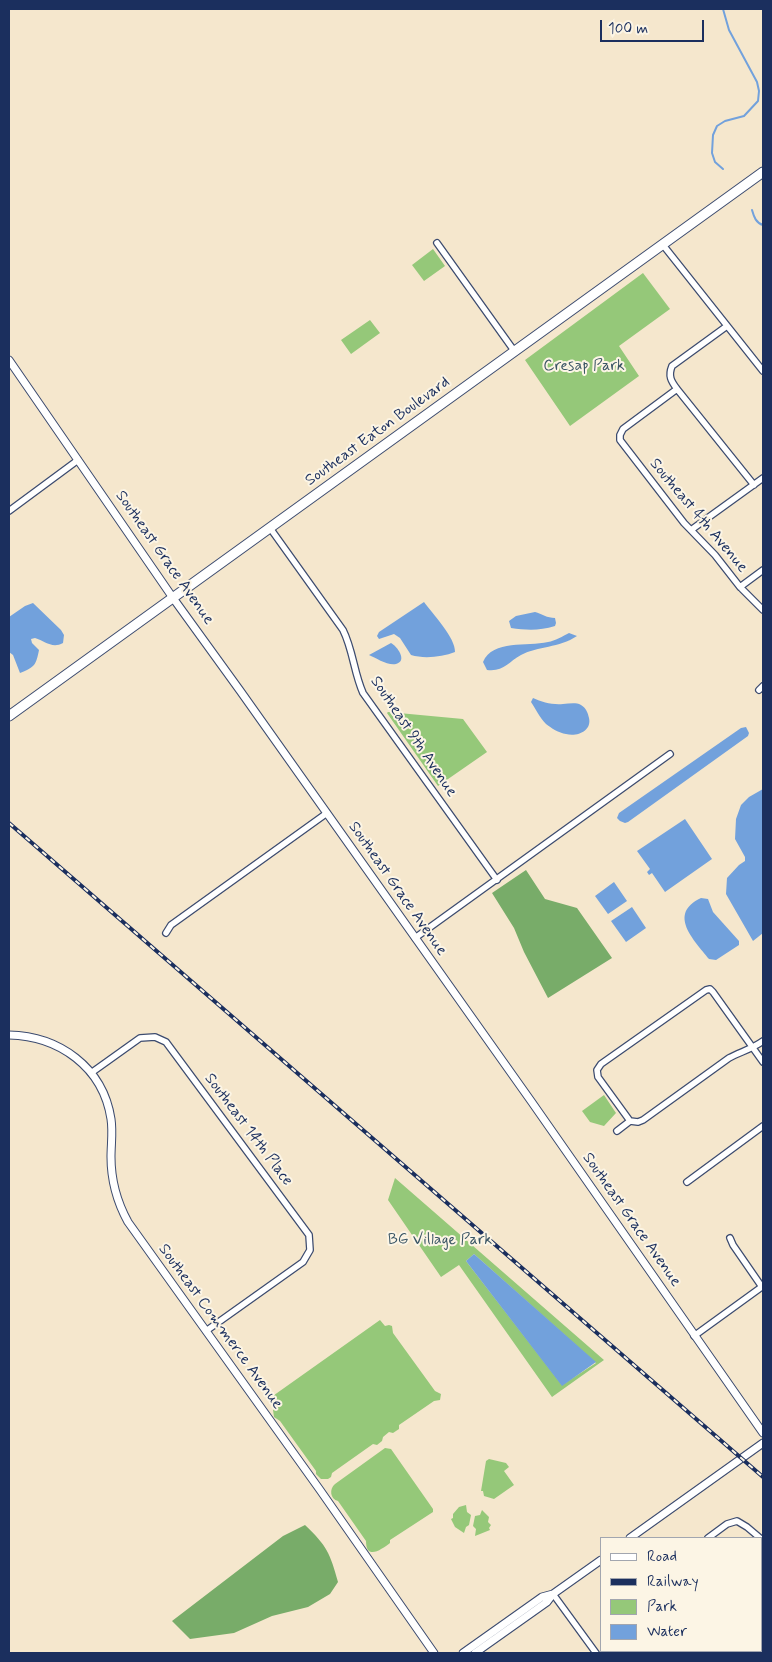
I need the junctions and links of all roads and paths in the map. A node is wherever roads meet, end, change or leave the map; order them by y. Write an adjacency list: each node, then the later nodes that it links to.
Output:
1 (763, 172): 3 (main road, Southeast Eaton Boulevard)
2 (437, 244): 5 (street)
3 (663, 244): 4 (street); 5 (main road, Southeast Eaton Boulevard)
4 (727, 326): 7 (street); 8 (street)
5 (515, 352): 13 (main road, Southeast Eaton Boulevard)
6 (9, 360): 9 (street, Southeast Grace Avenue)
7 (763, 371)
8 (676, 389): 11 (street); 14 (street, Southeast 4th Avenue)
9 (78, 460): 12 (street); 17 (street, Southeast Grace Avenue)
10 (763, 478): 11 (street)
11 (754, 485): 14 (street)
12 (9, 511)
13 (270, 528): 17 (main road, Southeast Eaton Boulevard); 22 (street, Southeast 9th Avenue)
14 (691, 530): 16 (street, Southeast 4th Avenue)
15 (763, 570): 16 (street)
16 (740, 587): 18 (street, Southeast 4th Avenue)
17 (173, 598): 19 (main road, Southeast Eaton Boulevard); 21 (street, Southeast Grace Avenue)
18 (763, 610)
19 (9, 716)
20 (670, 754): 22 (street)
21 (327, 813): 23 (street); 24 (street, Southeast Grace Avenue)
22 (497, 880): 24 (street)
23 (166, 933)
24 (415, 938): 37 (street, Southeast Grace Avenue)
25 (9, 1035): 29 (street, Southeast Commerce Avenue)
26 (763, 1041): 27 (street)
27 (753, 1048): 28 (street); 30 (street); 30 (street)
28 (763, 1062)
29 (90, 1073): 36 (street, Southeast Commerce Avenue); 36 (street, Southeast 14th Place)
30 (630, 1121): 32 (street)
31 (763, 1126): 33 (street)
32 (617, 1130)
33 (687, 1182)
34 (730, 1238): 35 (street)
35 (763, 1287): 37 (street)
36 (206, 1331): 46 (street, Southeast Commerce Avenue)
37 (694, 1336): 38 (street, Southeast Grace Avenue)
38 (763, 1433)
39 (763, 1443): 40 (street)
40 (631, 1537)
41 (709, 1537): 42 (street)
42 (759, 1537)
43 (600, 1561): 44 (street)
44 (553, 1594): 47 (street); 48 (street); 49 (street)
45 (668, 1652): 50 (street)
46 (434, 1653)
47 (462, 1653)
48 (475, 1653)
49 (596, 1653)
50 (662, 1653)

